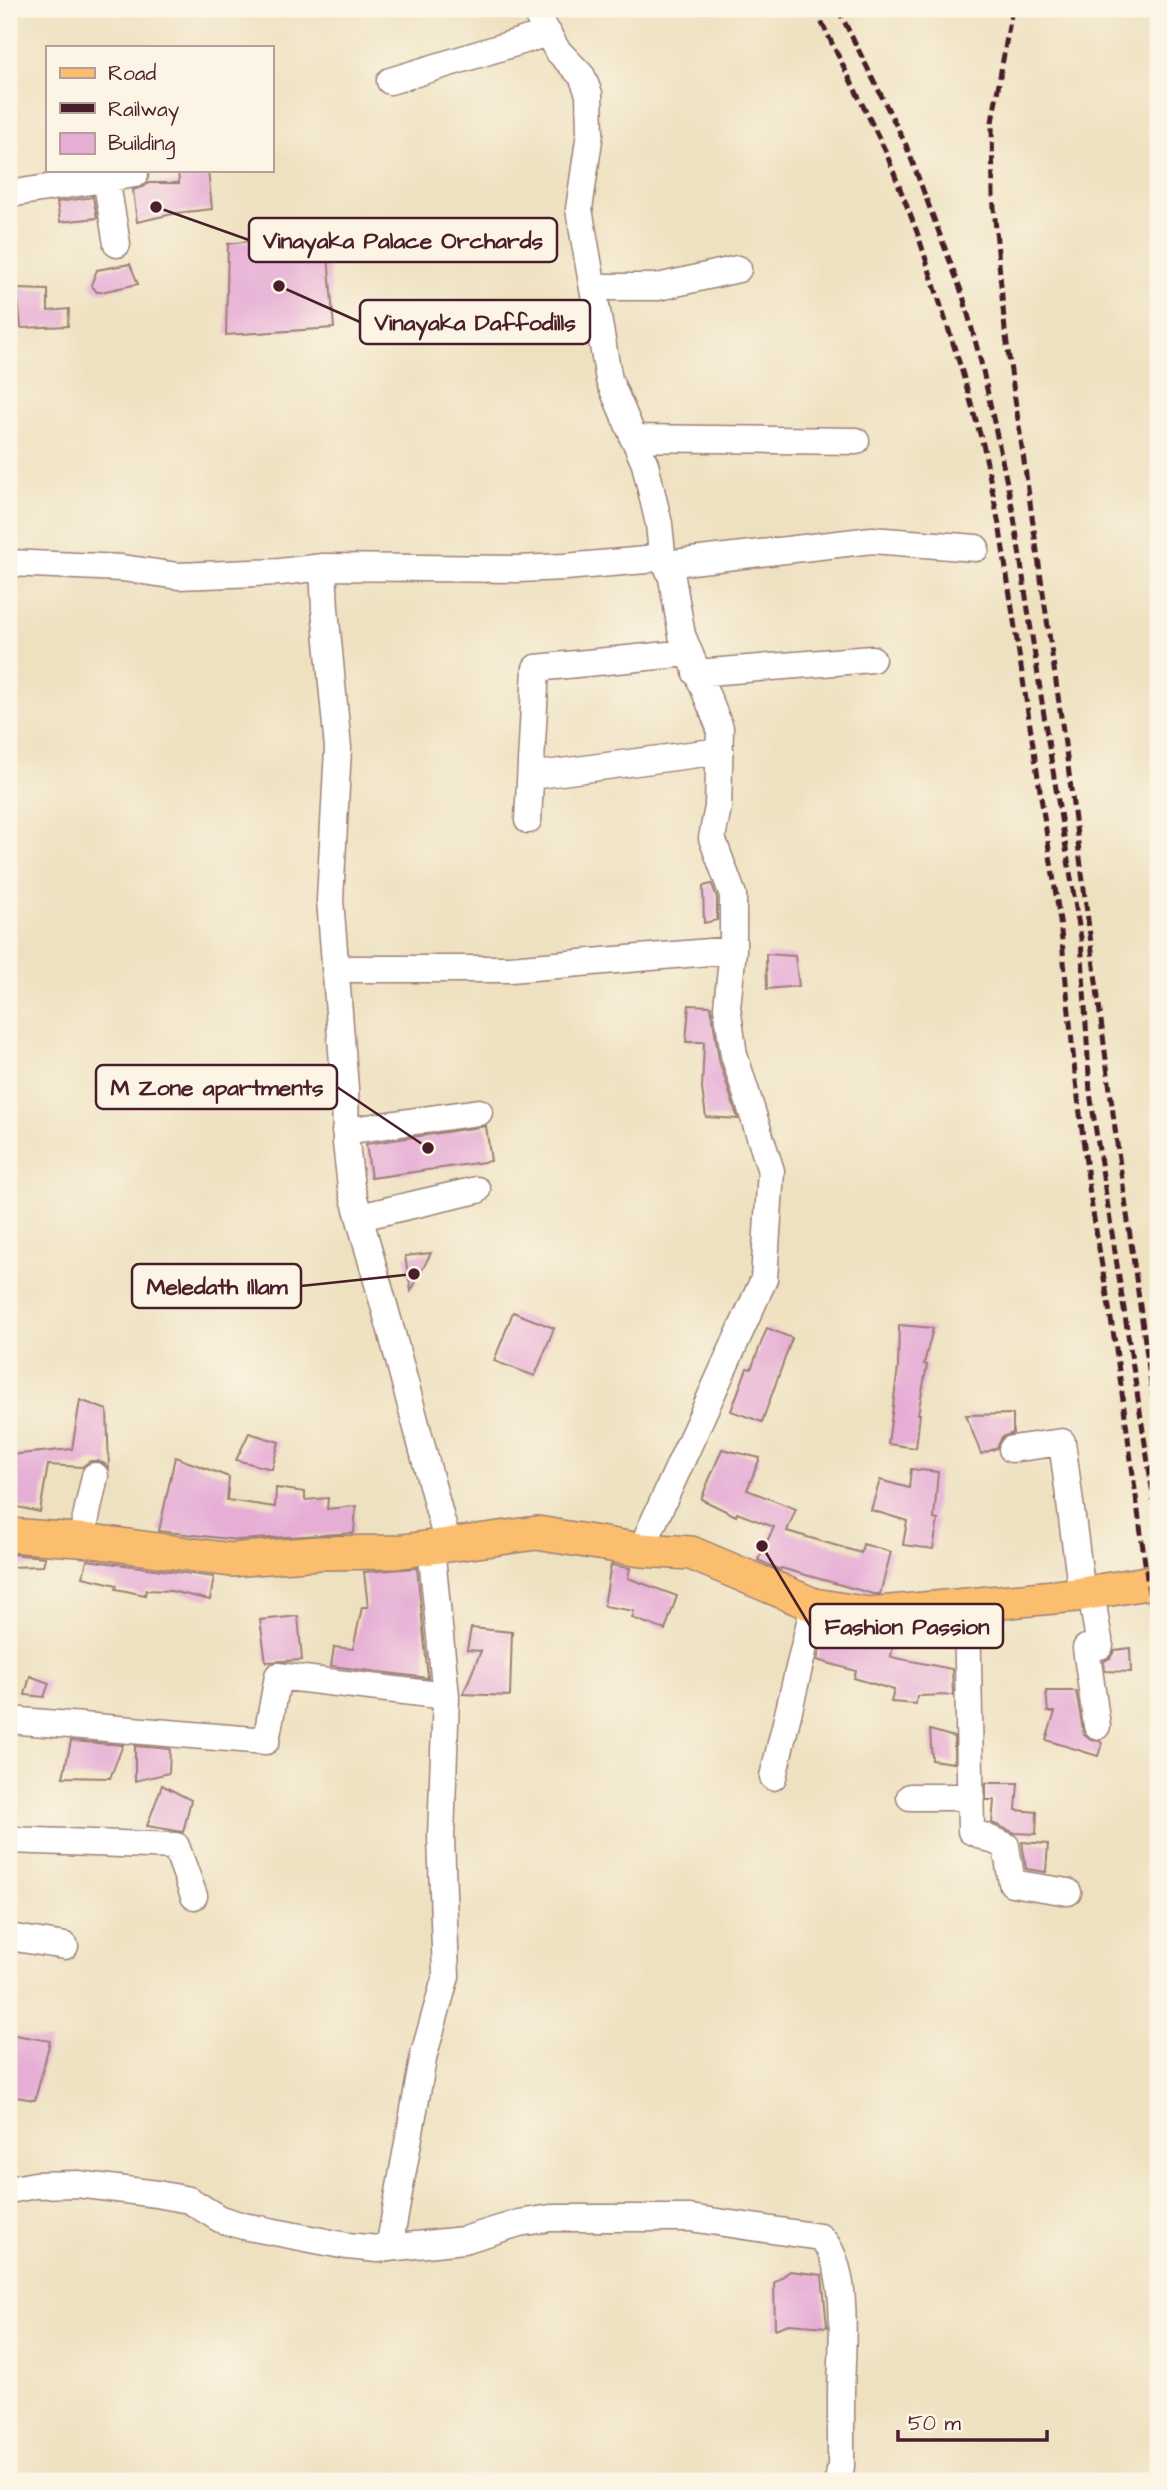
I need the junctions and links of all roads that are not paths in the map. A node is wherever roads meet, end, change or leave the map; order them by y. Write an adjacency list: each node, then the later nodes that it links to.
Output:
1 (534, 9): 2 (street)
2 (548, 33): 3 (street); 9 (street)
3 (390, 81)
4 (134, 172): 5 (street)
5 (106, 178): 6 (street); 7 (street)
6 (9, 194)
7 (117, 244)
8 (738, 269): 9 (street)
9 (593, 287): 10 (street)
10 (633, 438): 11 (street); 13 (street)
11 (856, 441)
12 (976, 548): 13 (street)
13 (664, 559): 15 (street); 17 (street)
14 (9, 563): 15 (street)
15 (323, 566): 22 (street)
16 (872, 659): 17 (street)
17 (692, 663): 18 (street); 19 (street)
18 (720, 751): 19 (street); 21 (street)
19 (530, 776): 20 (street)
20 (528, 820)
21 (733, 950): 22 (street); 32 (street)
22 (335, 969): 24 (street)
23 (479, 1112): 24 (street)
24 (345, 1131): 26 (street)
25 (477, 1191): 26 (street)
26 (360, 1217): 31 (street)
27 (1012, 1449): 34 (street)
28 (95, 1476): 30 (street)
29 (9, 1535): 30 (main road)
30 (81, 1541): 31 (main road)
31 (439, 1546): 32 (main road); 37 (street)
32 (641, 1549): 35 (main road)
33 (1158, 1581): 34 (main road)
34 (1086, 1594): 36 (main road); 39 (street)
35 (814, 1605): 36 (main road); 40 (street)
36 (967, 1606): 42 (street)
37 (446, 1696): 38 (street); 49 (street)
38 (9, 1720)
39 (1097, 1726)
40 (773, 1777)
41 (910, 1797): 42 (street)
42 (971, 1797): 44 (street)
43 (9, 1840): 45 (street)
44 (1068, 1892)
45 (194, 1896)
46 (9, 1937): 47 (street)
47 (65, 1946)
48 (9, 2190): 49 (street)
49 (390, 2248): 50 (street)
50 (838, 2481)

